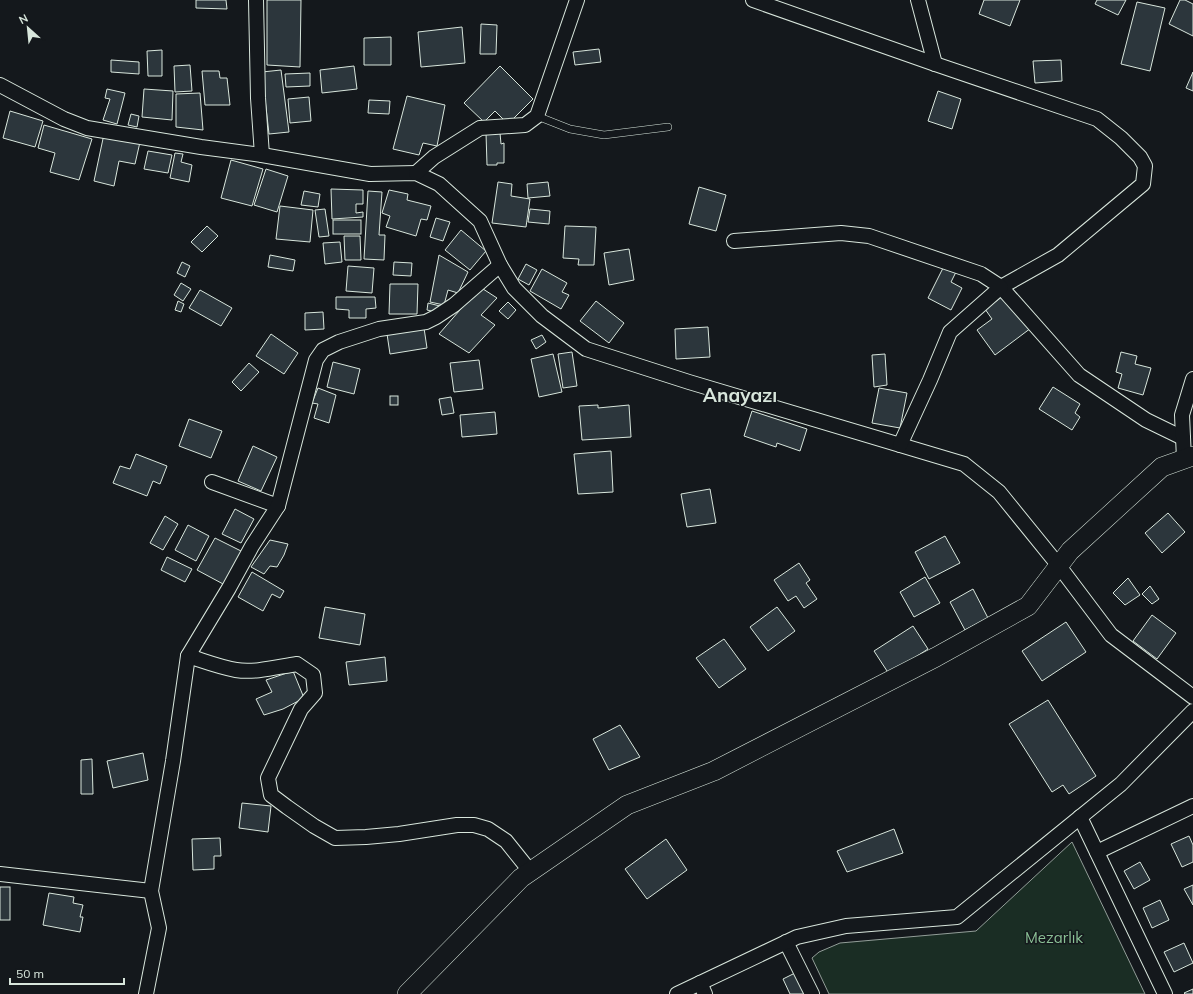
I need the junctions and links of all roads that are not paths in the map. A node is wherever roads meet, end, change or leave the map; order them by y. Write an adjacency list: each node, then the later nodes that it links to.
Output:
1 (256, 0): 9 (street)
2 (577, 0): 7 (street)
3 (753, 0): 5 (street)
4 (918, 0): 5 (street)
5 (935, 64): 13 (street)
6 (0, 85): 9 (street)
7 (537, 116): 8 (lane); 10 (street)
8 (668, 126)
9 (262, 155): 10 (street)
10 (416, 174): 12 (street)
11 (734, 241): 13 (street)
12 (500, 265): 16 (street); 19 (street)
13 (1001, 287): 15 (street); 16 (street)
14 (1193, 379): 15 (street)
15 (1183, 438): 17 (street)
16 (900, 445): 20 (street)
17 (1188, 457): 20 (street)
18 (212, 482): 19 (street)
19 (278, 506): 21 (street)
20 (1059, 566): 22 (street); 27 (street)
21 (188, 656): 27 (street); 29 (street)
22 (1193, 697)
23 (1193, 711): 25 (street)
24 (1192, 807): 26 (street)
25 (1080, 817): 26 (street); 30 (street)
26 (1097, 852): 36 (street)
27 (530, 871): 33 (street)
28 (0, 874): 29 (street)
29 (151, 891): 32 (street)
30 (786, 942): 31 (street); 35 (street)
31 (703, 988): 34 (street)
32 (146, 994)
33 (407, 994)
34 (677, 994)
35 (812, 994)
36 (1165, 994)

